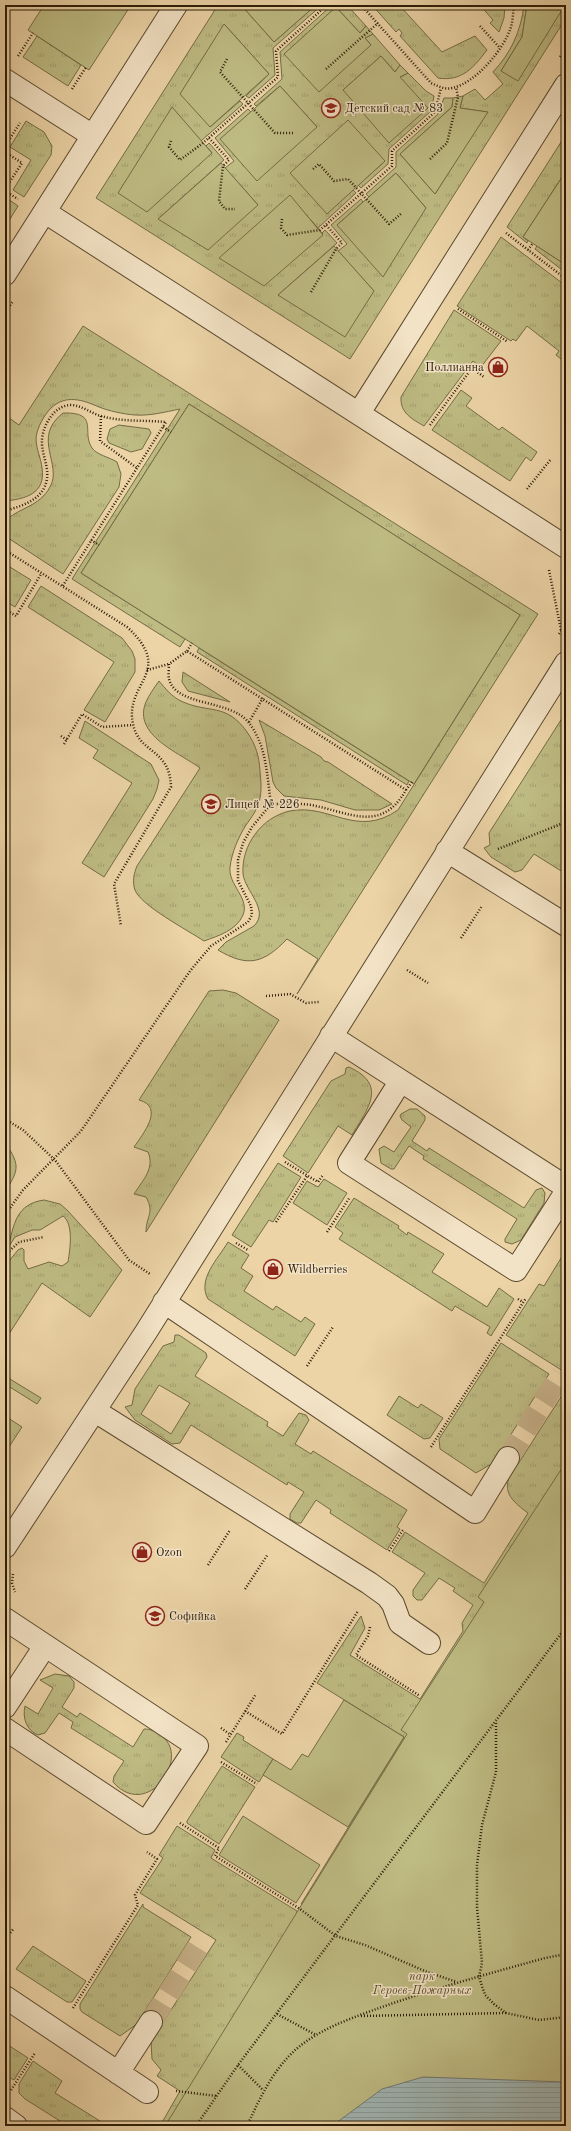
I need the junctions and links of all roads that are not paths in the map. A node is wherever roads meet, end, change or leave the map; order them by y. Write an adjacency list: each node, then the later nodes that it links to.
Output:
1 (176, 5): 4 (lane)
2 (5, 80): 4 (lane)
3 (566, 85): 7 (lane)
4 (93, 136): 5 (lane)
5 (45, 212): 6 (lane); 7 (lane)
6 (5, 274)
7 (359, 413): 8 (lane)
8 (566, 547)
9 (566, 663): 10 (lane)
10 (448, 851): 11 (lane); 12 (lane)
11 (566, 925)
12 (330, 1036): 13 (lane); 16 (lane)
13 (400, 1082): 14 (lane); 15 (lane)
14 (566, 1188)
15 (566, 1192)
16 (164, 1302): 17 (lane); 18 (lane)
17 (95, 1411): 19 (lane); 21 (lane)
18 (508, 1458)
19 (5, 1547)
20 (5, 1619): 22 (lane)
21 (429, 1643)
22 (45, 1646): 23 (lane); 24 (lane)
23 (5, 1706)
24 (5, 1729)
25 (5, 1997): 27 (lane)
26 (151, 2022): 27 (lane)
27 (118, 2073): 28 (lane)
28 (143, 2090)

